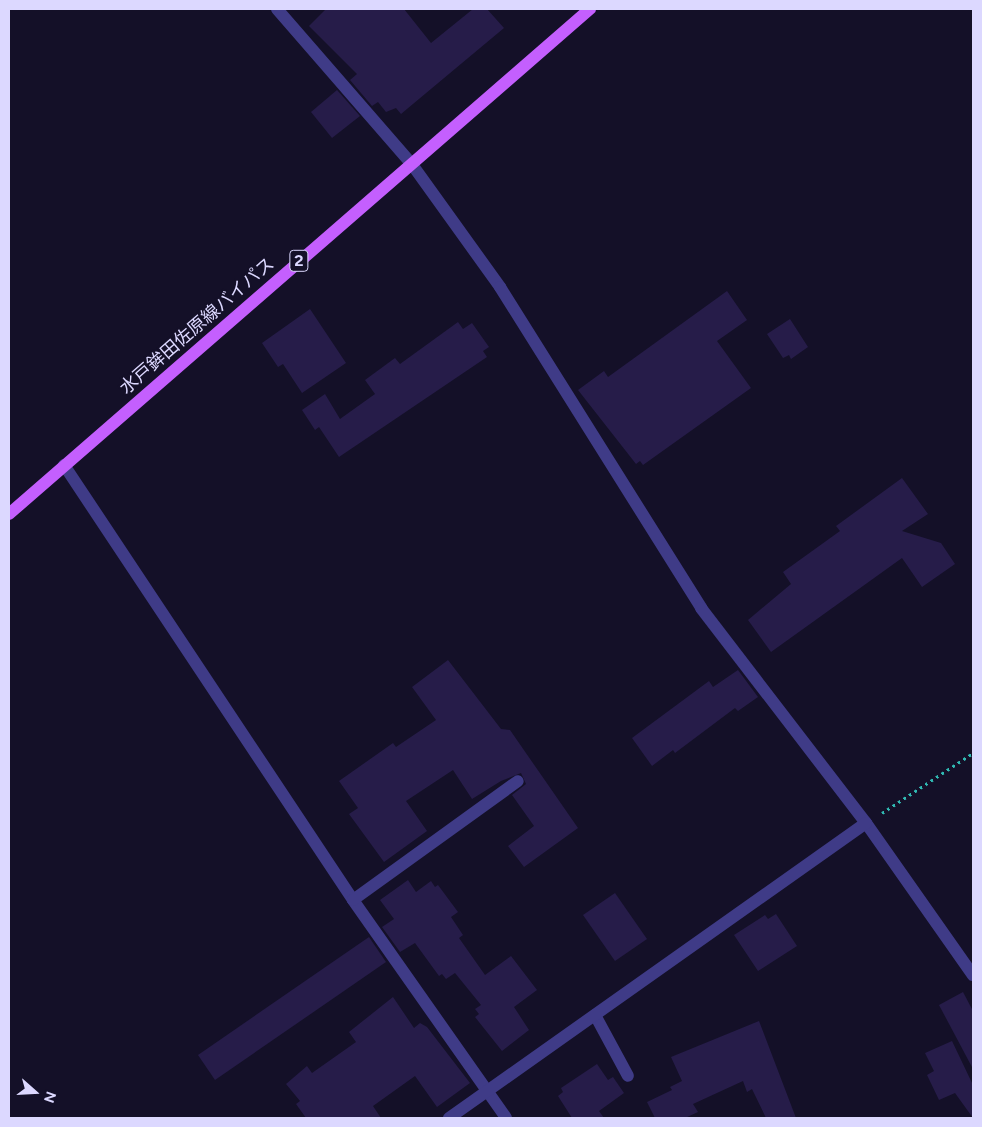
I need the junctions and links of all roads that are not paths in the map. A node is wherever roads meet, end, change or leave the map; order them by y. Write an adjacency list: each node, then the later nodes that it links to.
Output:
1 (277, 9): 3 (street)
2 (590, 9): 3 (main road, 水戸鉾田佐原線バイパス / 2)
3 (411, 163): 4 (main road, 水戸鉾田佐原線バイパス / 2); 7 (street)
4 (64, 465): 5 (main road, 水戸鉾田佐原線バイパス / 2); 8 (street)
5 (9, 514)
6 (518, 781): 8 (street)
7 (866, 823): 9 (street); 10 (street)
8 (353, 900): 12 (street)
9 (973, 976)
10 (595, 1015): 11 (street); 12 (street)
11 (628, 1076)
12 (487, 1091): 13 (street); 14 (street)
13 (449, 1118)
14 (506, 1118)

